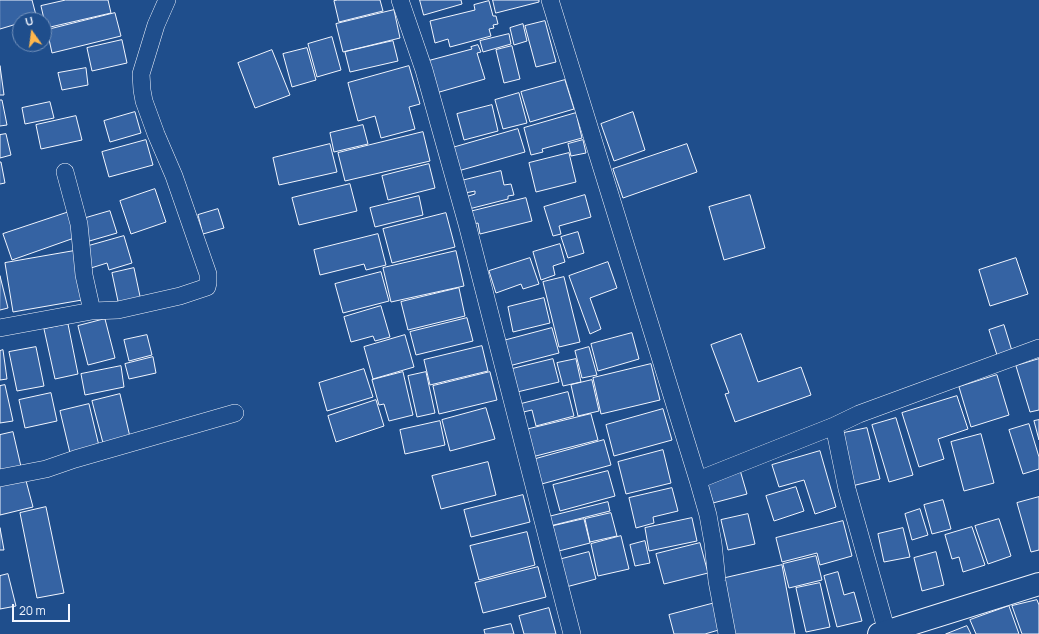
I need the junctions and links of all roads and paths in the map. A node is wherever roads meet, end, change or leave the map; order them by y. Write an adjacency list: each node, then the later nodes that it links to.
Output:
1 (168, 0): 5 (street)
2 (400, 0): 14 (street)
3 (550, 0): 11 (street)
4 (65, 172): 5 (street)
5 (92, 311): 6 (street)
6 (0, 328)
7 (1039, 348): 9 (street)
8 (235, 413): 10 (street)
9 (834, 426): 11 (street); 13 (street)
10 (0, 478)
11 (698, 480): 15 (street)
12 (1039, 584): 13 (highway)
13 (883, 633)
14 (572, 634)
15 (727, 634)

